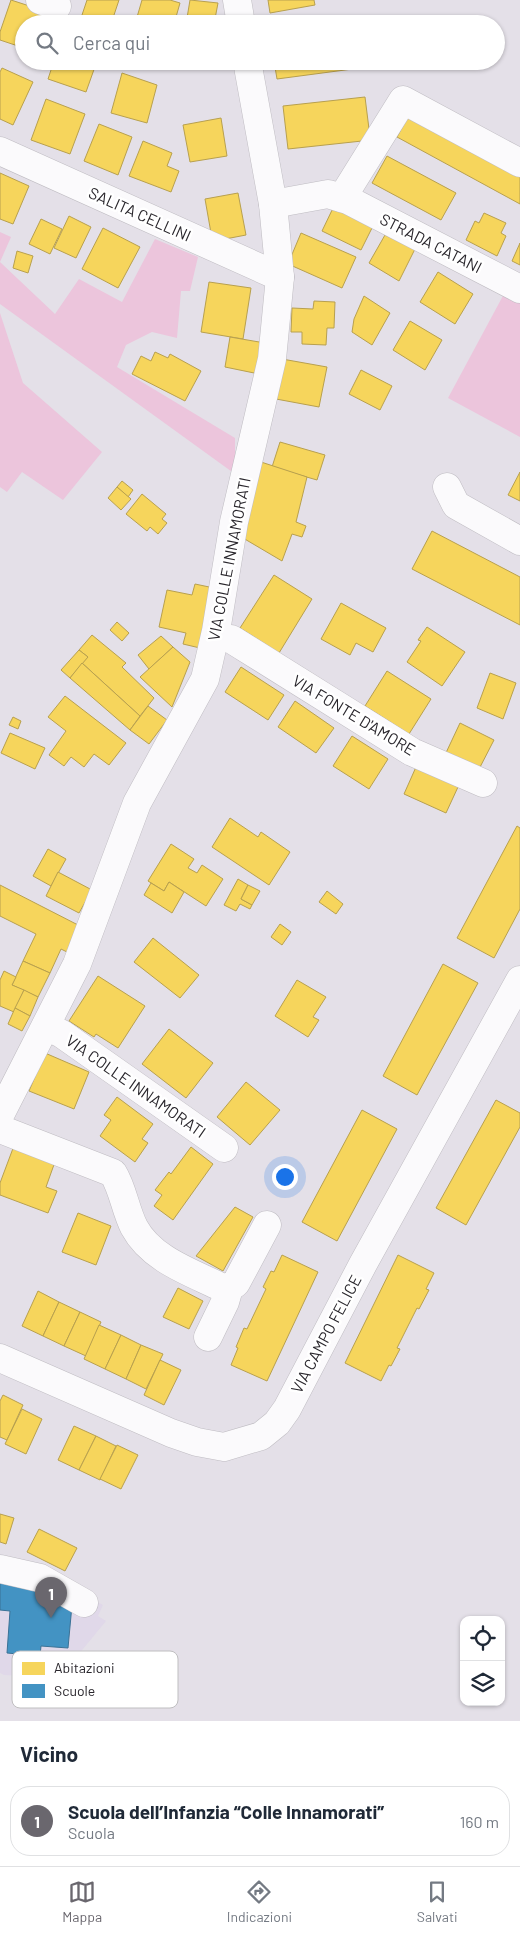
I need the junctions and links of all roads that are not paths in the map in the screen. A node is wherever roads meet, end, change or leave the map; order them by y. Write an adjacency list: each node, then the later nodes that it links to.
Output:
1 (237, 0): 2 (street)
2 (240, 15)
3 (249, 70): 7 (street, VIA COLLE INNAMORATI)
4 (0, 151): 8 (street, SALITA CELLINI)
5 (520, 163): 6 (street)
6 (342, 198): 7 (street, STRADA CATANI); 9 (street, STRADA CATANI)
7 (273, 204): 8 (street, VIA COLLE INNAMORATI)
8 (280, 277): 12 (street, VIA COLLE INNAMORATI)
9 (520, 289)
10 (447, 487): 11 (street)
11 (520, 541)
12 (228, 564): 13 (street); 14 (street, VIA COLLE INNAMORATI)
13 (230, 639): 14 (street); 15 (street, VIA FONTE D'AMORE)
14 (205, 678): 17 (street, VIA COLLE INNAMORATI)
15 (483, 783)
16 (520, 980): 24 (street, VIA CAMPO FELICE)
17 (46, 1026): 18 (street, VIA COLLE INNAMORATI); 20 (street, VIA COLLE INNAMORATI)
18 (0, 1115)
19 (0, 1129): 22 (street)
20 (224, 1148)
21 (267, 1225): 22 (street)
22 (229, 1288): 23 (street)
23 (208, 1337)
24 (0, 1358)
25 (0, 1550): 27 (street)
26 (0, 1569): 28 (street)
27 (71, 1580)
28 (84, 1604)

